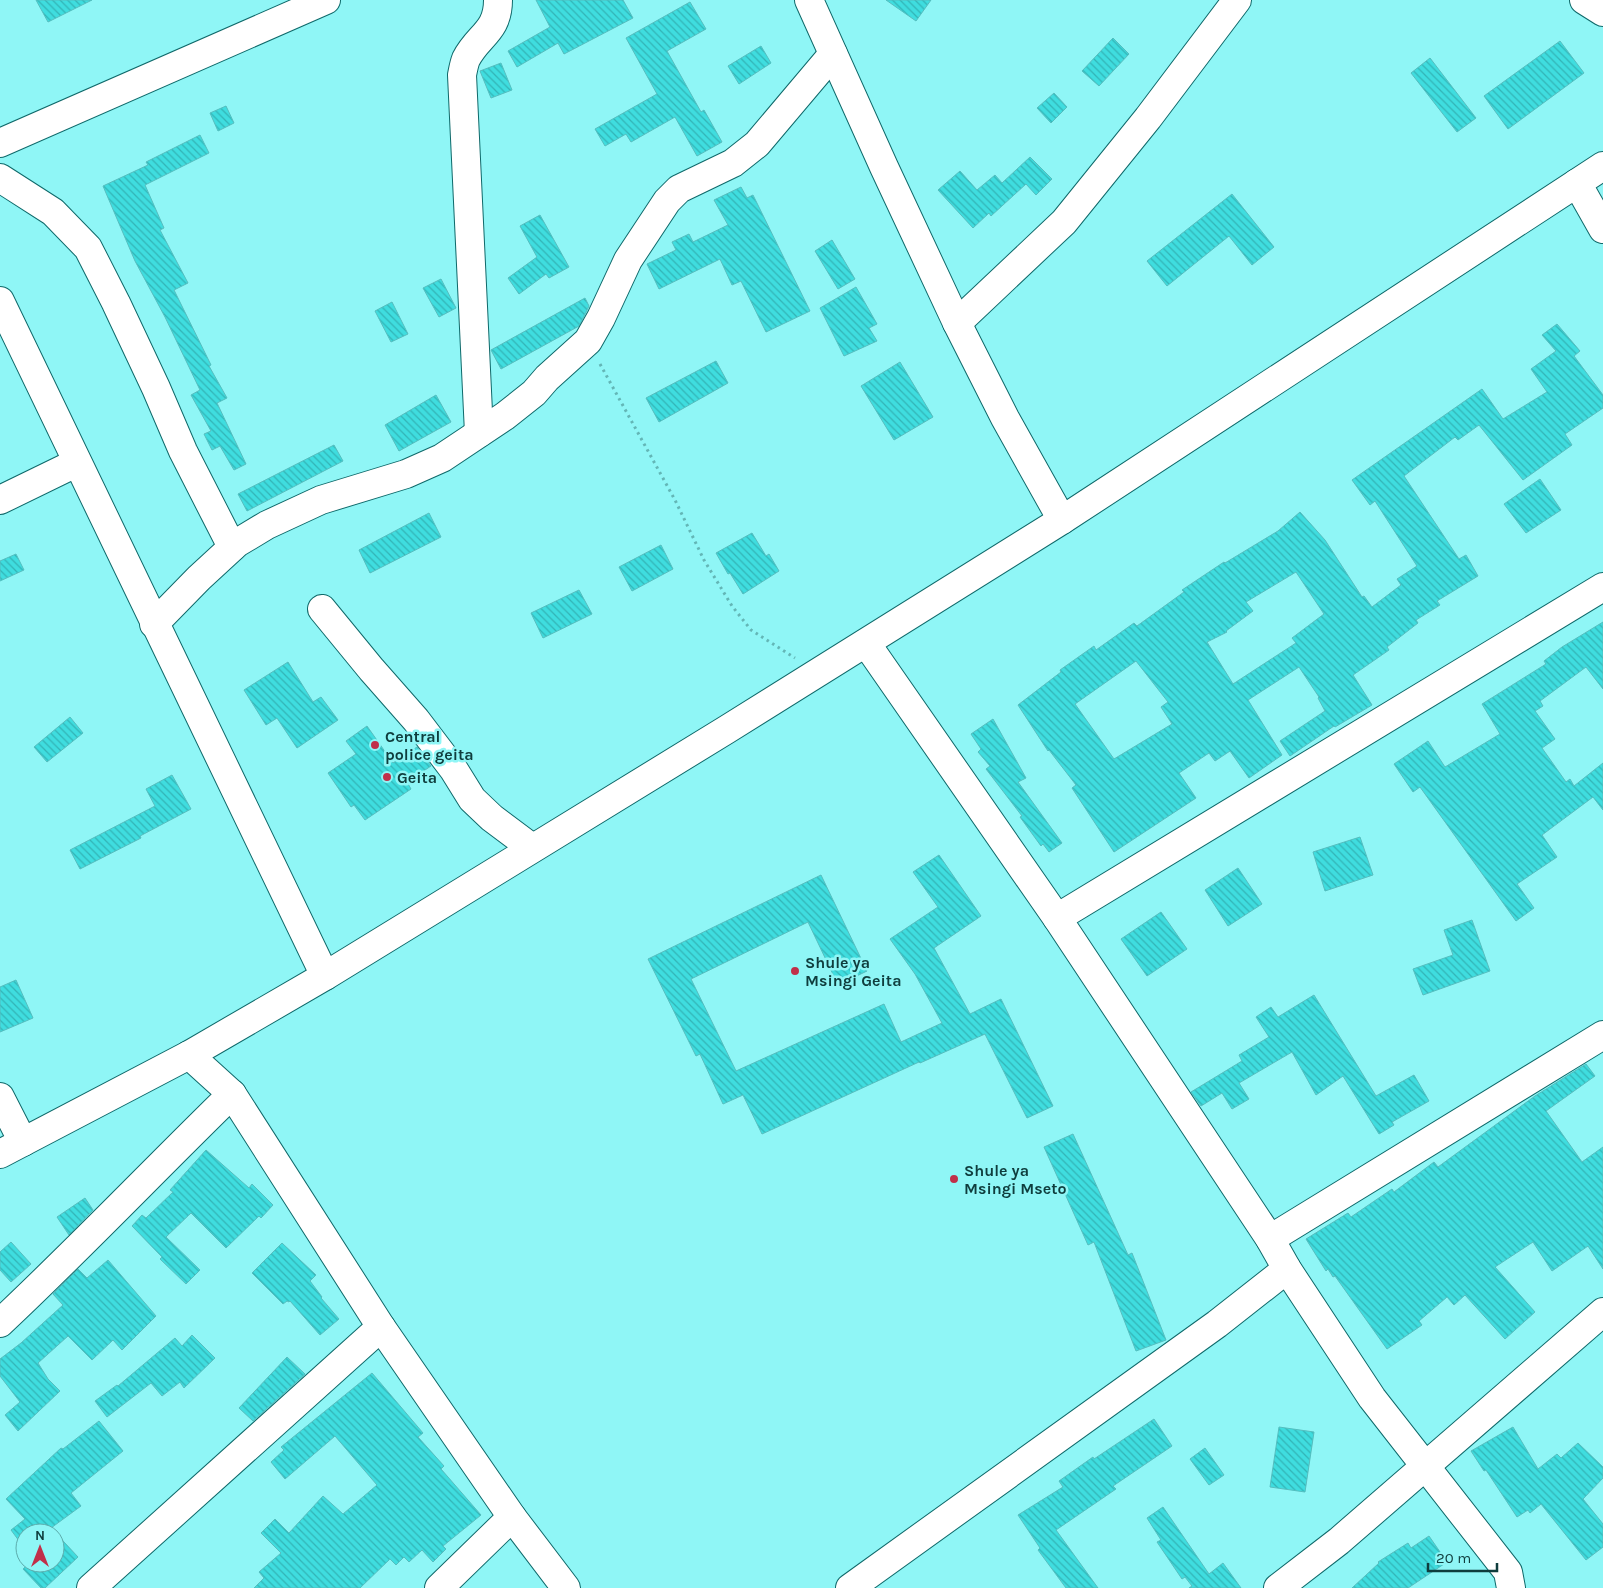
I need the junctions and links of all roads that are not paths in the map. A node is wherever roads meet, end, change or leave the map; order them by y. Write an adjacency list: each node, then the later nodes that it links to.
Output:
1 (326, 0): 8 (street)
2 (498, 0): 15 (street)
3 (1237, 0): 14 (street)
4 (1584, 0): 6 (street)
5 (810, 1): 7 (street)
6 (1603, 12)
7 (833, 54): 14 (street); 15 (street)
8 (0, 143)
9 (1603, 166): 11 (street)
10 (0, 178): 19 (street)
11 (1577, 183): 12 (street); 18 (street)
12 (1603, 229)
13 (0, 301): 16 (street)
14 (957, 323): 18 (street)
15 (479, 433): 19 (street)
16 (76, 463): 17 (street); 22 (street)
17 (0, 500)
18 (1062, 520): 23 (street)
19 (232, 547): 22 (street)
20 (1603, 587): 25 (street)
21 (322, 609): 24 (street)
22 (154, 624): 26 (street)
23 (866, 643): 24 (street); 25 (street)
24 (532, 848): 26 (street)
25 (1057, 918): 32 (street)
26 (325, 976): 28 (street)
27 (1603, 1035): 32 (street)
28 (189, 1055): 29 (street); 31 (street)
29 (232, 1094): 35 (street); 36 (street)
30 (0, 1097): 31 (street)
31 (12, 1148)
32 (1270, 1239): 33 (street)
33 (1287, 1269): 37 (street); 42 (street)
34 (1603, 1312): 37 (street)
35 (0, 1323)
36 (381, 1327): 38 (street); 39 (street)
37 (1426, 1467): 43 (street); 44 (street)
38 (512, 1517): 40 (street); 41 (street)
39 (91, 1588)
40 (440, 1588)
41 (566, 1588)
42 (850, 1588)
43 (1278, 1588)
44 (1512, 1588)

